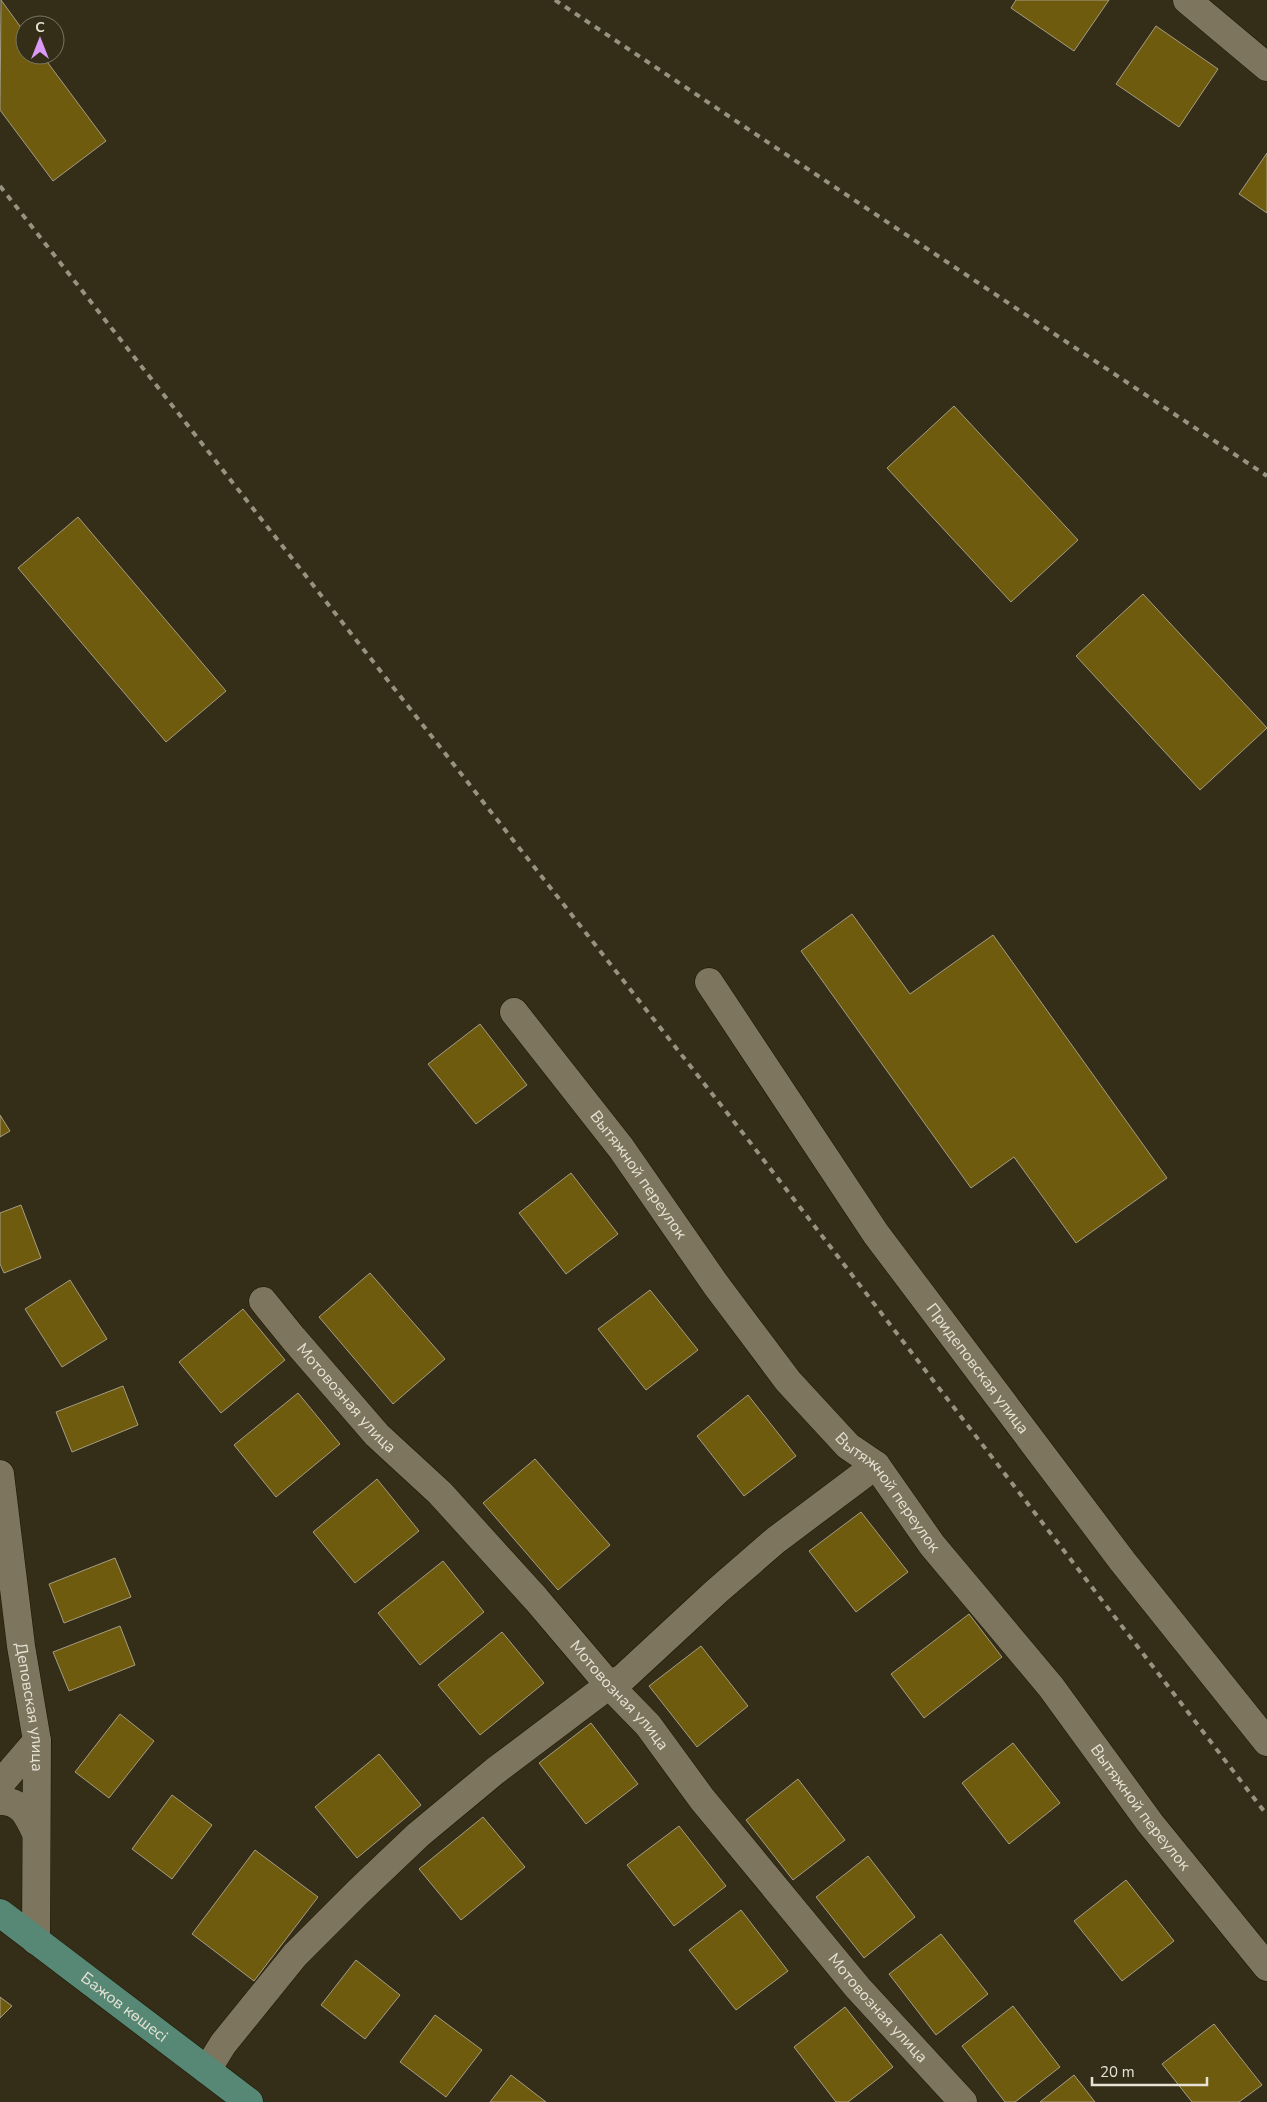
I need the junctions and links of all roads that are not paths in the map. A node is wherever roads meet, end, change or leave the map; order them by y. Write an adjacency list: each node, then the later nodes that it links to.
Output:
1 (1187, 0): 2 (street)
2 (1267, 67)
3 (709, 982): 10 (street, Придеповская улица)
4 (514, 1012): 6 (street, Вытяжной переулок)
5 (263, 1301): 8 (street, Мотовозная улица)
6 (876, 1465): 8 (street); 16 (street, Вытяжной переулок)
7 (0, 1474): 9 (street, Деповская улица)
8 (610, 1685): 17 (street); 19 (street, Мотовозная улица)
9 (37, 1741): 11 (street); 13 (street, Деповская улица)
10 (1267, 1742)
11 (0, 1784)
12 (0, 1801): 13 (street)
13 (35, 1831): 15 (street, Деповская улица)
14 (0, 1913): 15 (main road, Бажов көшесі)
15 (36, 1941): 17 (main road, Бажов көшесі)
16 (1267, 1967)
17 (206, 2070): 18 (main road, Бажов көшесі)
18 (249, 2102)
19 (963, 2102)

